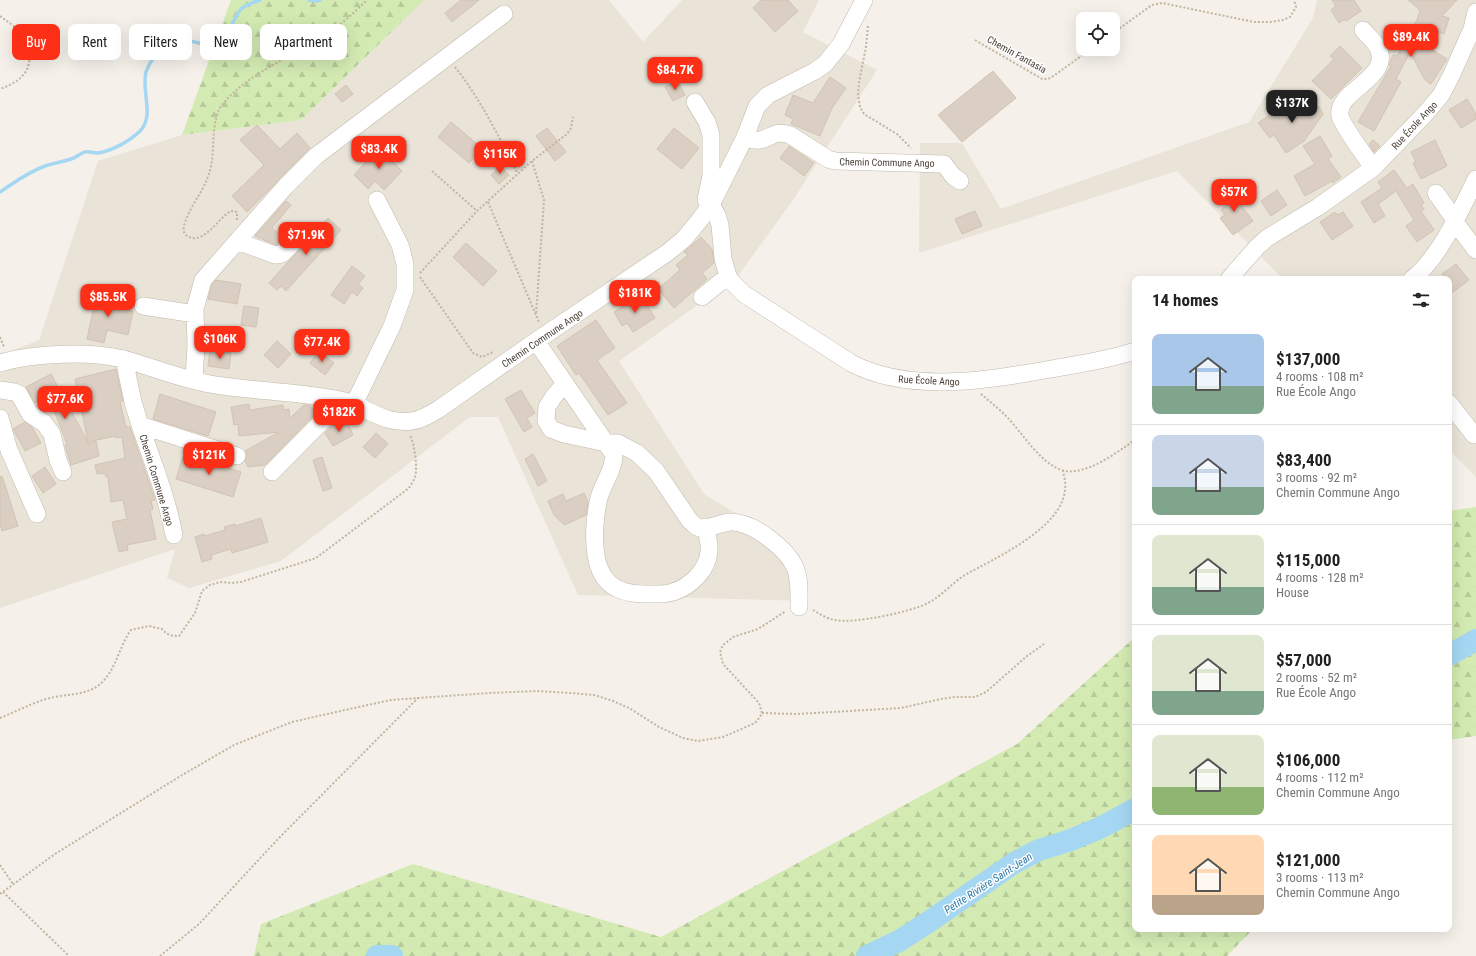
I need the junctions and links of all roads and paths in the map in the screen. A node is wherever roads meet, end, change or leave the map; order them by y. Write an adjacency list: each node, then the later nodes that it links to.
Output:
1 (367, 0): 30 (path)
2 (864, 0): 16 (street, Chemin Commune Ango)
3 (1294, 0): 8 (path)
4 (1476, 12): 19 (street, Rue École Ango)
5 (504, 14): 12 (street)
6 (0, 16): 13 (path)
7 (868, 24): 18 (path)
8 (1120, 28)
9 (1363, 30): 19 (street)
10 (975, 40): 11 (path, Chemin Fantasia)
11 (1081, 56)
12 (447, 57): 21 (path); 30 (street)
13 (0, 89)
14 (695, 102): 27 (street)
15 (573, 117): 17 (path)
16 (745, 137): 18 (street, Chemin Commune Ango); 27 (street, Chemin Commune Ango)
17 (532, 161): 21 (path); 39 (path)
18 (923, 164): 23 (street, Chemin Commune Ango)
19 (1373, 168): 34 (street, Rue École Ango)
20 (432, 171): 28 (path)
21 (518, 174): 26 (path)
22 (1476, 179): 29 (street)
23 (960, 181)
24 (1436, 193): 29 (street)
25 (377, 200): 50 (street)
26 (488, 202): 28 (path); 39 (path)
27 (711, 205): 33 (street, Rue École Ango); 41 (street, Chemin Commune Ango)
28 (477, 211): 42 (path)
29 (1454, 220): 32 (street); 35 (street)
30 (237, 241): 31 (street); 38 (street)
31 (293, 243)
32 (1476, 250)
33 (728, 276): 36 (street); 47 (street, Rue École Ango)
34 (1232, 276)
35 (1415, 276)
36 (702, 297)
37 (143, 306): 38 (street)
38 (195, 314): 46 (street)
39 (536, 315): 40 (path)
40 (545, 318)
41 (536, 341): 48 (street); 53 (street, Chemin Commune Ango)
42 (497, 350)
43 (1132, 352): 47 (street, Rue École Ango)
44 (124, 359): 45 (street, Chemin Commune Ango); 46 (street, Chemin Commune Ango); 54 (street, Chemin Commune Ango)
45 (0, 363)
46 (194, 380): 50 (street, Chemin Commune Ango)
47 (966, 382): 59 (path)
48 (565, 384): 57 (street); 57 (street)
49 (0, 390): 60 (street)
50 (348, 403): 53 (street, Chemin Commune Ango); 61 (street)
51 (1452, 407): 55 (street)
52 (0, 418): 62 (street)
53 (400, 422): 69 (path)
54 (140, 425): 58 (street, Chemin Commune Ango); 64 (street, Chemin Commune Ango)
55 (1474, 436)
56 (1132, 442): 59 (path)
57 (606, 443): 63 (street); 63 (street)
58 (237, 456)
59 (1063, 471): 65 (path)
60 (63, 472)
61 (272, 472)
62 (37, 514)
63 (705, 528): 65 (street)
64 (174, 535)
65 (798, 607): 68 (path)
66 (1044, 644): 68 (path)
67 (418, 698): 68 (path); 71 (path); 75 (path)
68 (762, 713)
69 (0, 718)
70 (0, 865): 71 (path)
71 (13, 884): 72 (path)
72 (3, 892): 73 (path); 74 (path)
73 (0, 894)
74 (69, 956)
75 (160, 956)

